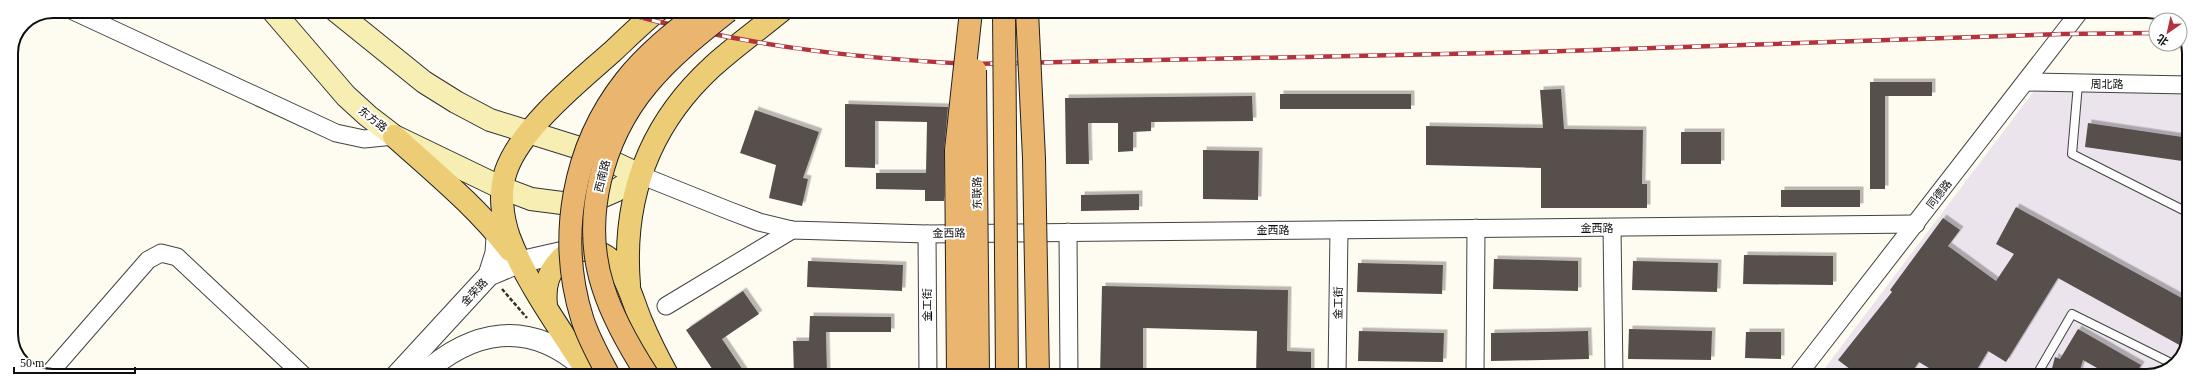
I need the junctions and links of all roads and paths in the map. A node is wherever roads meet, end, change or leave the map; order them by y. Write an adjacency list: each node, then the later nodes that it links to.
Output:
1 (88, 18): 17 (street)
2 (279, 18): 17 (main road, 东方路)
3 (345, 18): 16 (main road)
4 (649, 18): 16 (main road)
5 (693, 18): 42 (highway, 西南路, bridge)
6 (719, 18): 43 (highway, 西南路, bridge)
7 (772, 18): 18 (main road)
8 (970, 18): 46 (highway, bridge)
9 (975, 18): 47 (highway, 东联路, bridge)
10 (1004, 18): 48 (highway, bridge)
11 (1027, 18): 49 (highway, bridge)
12 (2075, 18): 13 (street, 同德路)
13 (2026, 82): 14 (street, 周北路); 21 (street, 同德路)
14 (2078, 84): 15 (street, 周北路); 20 (lane)
15 (2182, 85)
16 (529, 132): 18 (main road); 19 (main road)
17 (394, 136): 19 (main road, 东方路); 27 (main road)
18 (640, 176): 19 (main road, 东方路); 24 (street, 金西路); 32 (main road)
19 (502, 188): 27 (street); 30 (main road)
20 (2182, 209)
21 (1916, 224): 23 (street, 金西路); 54 (street, 同德路)
22 (1476, 228): 23 (street, 金西路); 25 (street, 金西路); 52 (street)
23 (1612, 228): 53 (street)
24 (792, 230): 28 (street, 金西路); 34 (street)
25 (1339, 230): 26 (street, 金西路); 51 (street, 金工街)
26 (1068, 232): 28 (street, 金西路); 50 (street)
27 (497, 233): 30 (main road); 31 (street)
28 (927, 234): 45 (street, 金工街)
29 (578, 249): 30 (street, 金荣路); 32 (main road); 33 (main road)
30 (520, 262): 31 (street, 金荣路); 33 (main road)
31 (489, 275): 38 (street, 金荣路)
32 (629, 286): 44 (main road)
33 (546, 305): 41 (main road)
34 (666, 306)
35 (2168, 361): 55 (lane)
36 (53, 369): 37 (street)
37 (297, 369)
38 (402, 369)
39 (430, 369): 40 (street)
40 (584, 369)
41 (586, 369)
42 (606, 369)
43 (644, 369)
44 (665, 369)
45 (928, 369)
46 (958, 369)
47 (978, 369)
48 (1007, 369)
49 (1038, 369)
50 (1069, 369)
51 (1337, 369)
52 (1475, 369)
53 (1614, 369)
54 (1802, 369)
55 (2040, 369)

